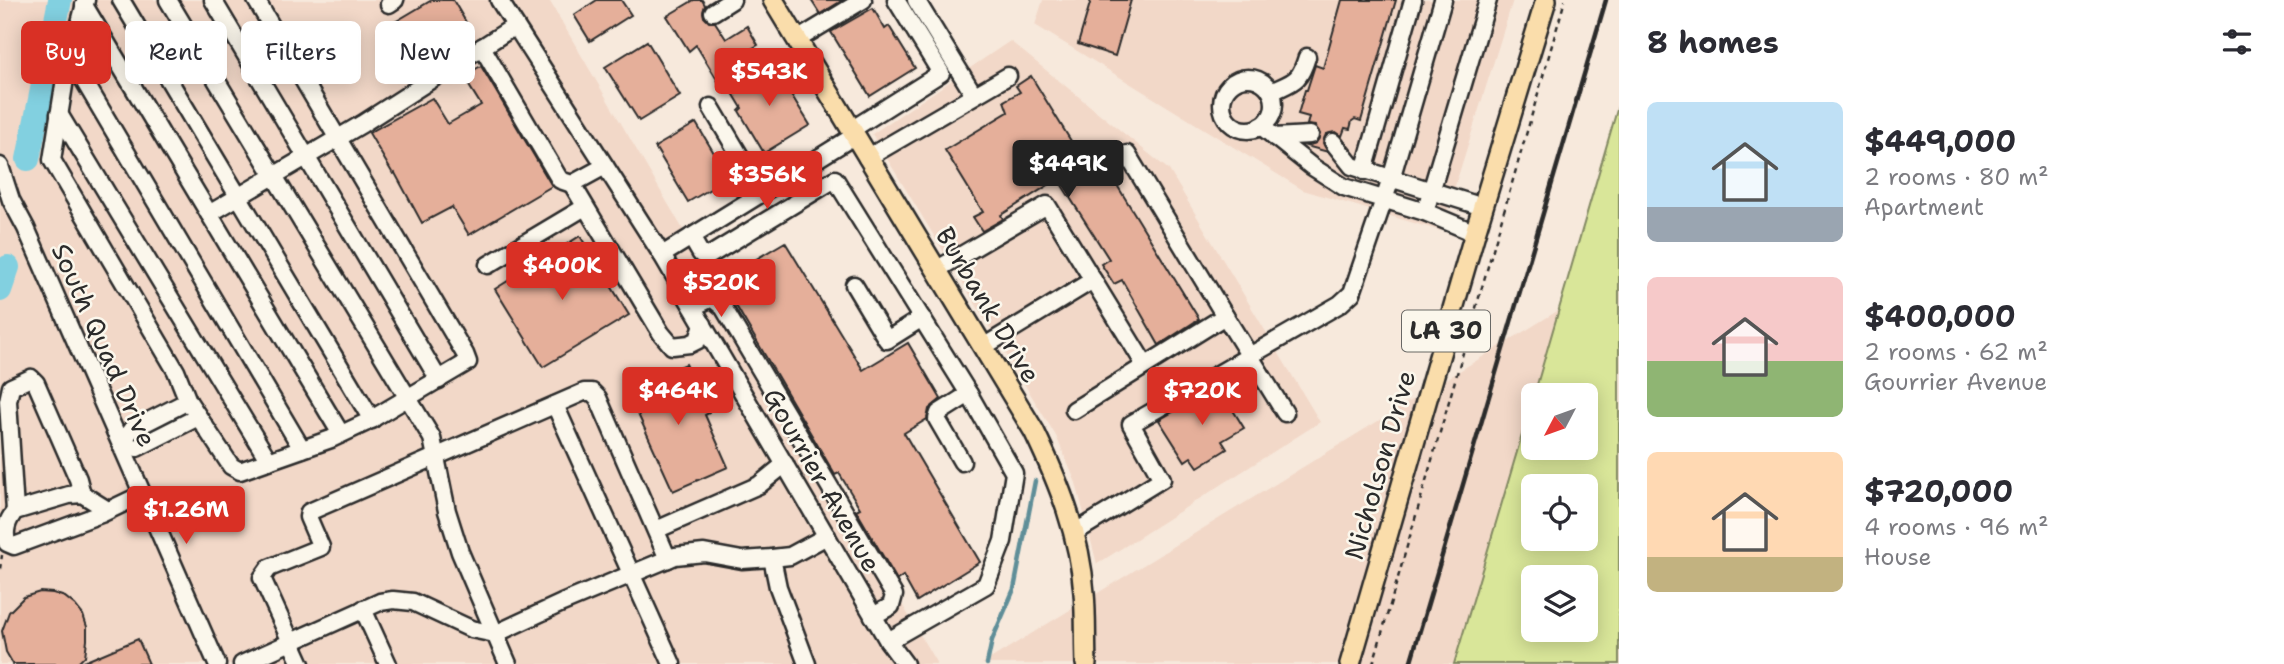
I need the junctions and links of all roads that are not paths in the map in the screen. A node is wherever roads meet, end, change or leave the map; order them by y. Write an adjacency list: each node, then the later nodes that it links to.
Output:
1 (121, 0): 50 (street)
2 (168, 0): 42 (street)
3 (213, 0): 36 (street)
4 (256, 0): 33 (street)
5 (732, 0): 16 (street)
6 (773, 0): 19 (main road, Burbank Drive)
7 (863, 0): 19 (street)
8 (896, 0): 30 (street)
9 (916, 0): 26 (street)
10 (1413, 0): 41 (street)
11 (1443, 0): 44 (street)
12 (1488, 0): 48 (street)
13 (1542, 1): 54 (main road, Nicholson Drive / LA 30)
14 (501, 2): 18 (street, Gourrier Avenue)
15 (85, 3): 17 (street); 56 (street)
16 (712, 12)
17 (80, 21)
18 (515, 26): 20 (street); 40 (street, Gourrier Avenue)
19 (797, 40): 30 (main road, Burbank Drive)
20 (482, 47): 33 (street); 45 (street)
21 (1307, 57): 25 (street)
22 (1008, 76): 26 (street)
23 (65, 84): 28 (street)
24 (86, 84): 84 (street)
25 (1271, 92): 29 (street); 29 (street)
26 (974, 95): 38 (street)
27 (711, 107): 49 (street)
28 (59, 114): 74 (street); 86 (street)
29 (1261, 126): 32 (street)
30 (852, 133): 37 (street); 38 (main road, Burbank Drive)
31 (1310, 135): 32 (street)
32 (1274, 137): 47 (street)
33 (338, 138): 36 (street); 71 (street)
34 (1333, 142): 41 (street)
35 (1127, 154): 65 (street)
36 (307, 156): 42 (street); 71 (street)
37 (821, 156): 43 (street); 49 (street)
38 (867, 158): 61 (main road, Burbank Drive)
39 (0, 166): 52 (street, South Quad Drive)
40 (605, 166): 45 (street); 59 (street, Gourrier Avenue)
41 (1358, 169): 44 (street); 47 (street)
42 (273, 176): 50 (street); 73 (street)
43 (835, 178): 58 (street); 66 (street)
44 (1391, 179): 48 (street); 51 (street)
45 (572, 184): 53 (street)
46 (0, 187): 52 (street, South Quad Drive)
47 (1344, 187): 51 (street)
48 (1432, 191): 54 (street); 55 (street)
49 (762, 193): 58 (street)
50 (237, 197): 56 (street); 81 (street)
51 (1382, 199): 55 (street); 69 (street)
52 (11, 200): 83 (street, South Quad Drive)
53 (585, 207): 60 (street); 67 (street)
54 (1483, 207): 57 (main road, Nicholson Drive / LA 30)
55 (1425, 212): 57 (street)
56 (209, 214): 82 (street)
57 (1475, 233): 115 (main road, Nicholson Drive / LA 30)
58 (691, 237): 59 (street)
59 (662, 255): 64 (street, Gourrier Avenue)
60 (488, 265)
61 (936, 270): 62 (street); 68 (main road, Burbank Drive)
62 (1093, 281): 68 (street); 70 (street)
63 (854, 285): 66 (street)
64 (693, 307): 67 (street, Gourrier Avenue); 76 (street)
65 (1225, 316): 69 (street); 70 (street)
66 (922, 318): 72 (street)
67 (703, 324): 80 (street, Gourrier Avenue)
68 (983, 347): 96 (main road, Burbank Drive)
69 (1249, 354): 78 (street); 96 (street)
70 (1145, 365): 77 (street)
71 (439, 380): 73 (street)
72 (969, 394): 87 (street); 104 (street)
73 (408, 399): 81 (street); 85 (street)
74 (188, 401): 79 (street); 83 (street)
75 (555, 405): 85 (street); 95 (street); 100 (street)
76 (782, 406): 80 (street); 89 (street)
77 (1074, 410)
78 (1285, 413)
79 (198, 417): 83 (street); 86 (street)
80 (758, 419): 88 (street, Gourrier Avenue)
81 (372, 420): 82 (street)
82 (341, 434): 84 (street)
83 (121, 444): 91 (street, South Quad Drive)
84 (302, 449): 86 (street)
85 (435, 455): 103 (street); 105 (street)
86 (269, 461)
87 (962, 462)
88 (785, 464): 92 (street, Gourrier Avenue); 95 (street)
89 (828, 484): 92 (street); 102 (street)
90 (82, 494): 93 (street); 94 (street); 94 (street)
91 (143, 494): 93 (street); 106 (street, South Quad Drive)
92 (804, 497): 97 (street, Gourrier Avenue)
93 (106, 509): 94 (street)
94 (15, 511)
95 (656, 530): 99 (street)
96 (1074, 533): 114 (main road, Burbank Drive)
97 (827, 536): 98 (street); 102 (street, Gourrier Avenue)
98 (772, 558): 99 (street); 112 (street)
99 (668, 559): 100 (street)
100 (632, 573): 103 (street); 111 (street)
101 (363, 609): 103 (street); 105 (street); 109 (street)
102 (873, 616): 104 (street, Gourrier Avenue)
103 (495, 635): 110 (street)
104 (888, 641): 113 (street, Gourrier Avenue)
105 (291, 642): 107 (street); 108 (street)
106 (217, 664)
107 (242, 664)
108 (301, 664)
109 (388, 664)
110 (508, 664)
111 (672, 664)
112 (807, 664)
113 (905, 664)
114 (1086, 664)
115 (1350, 664)

